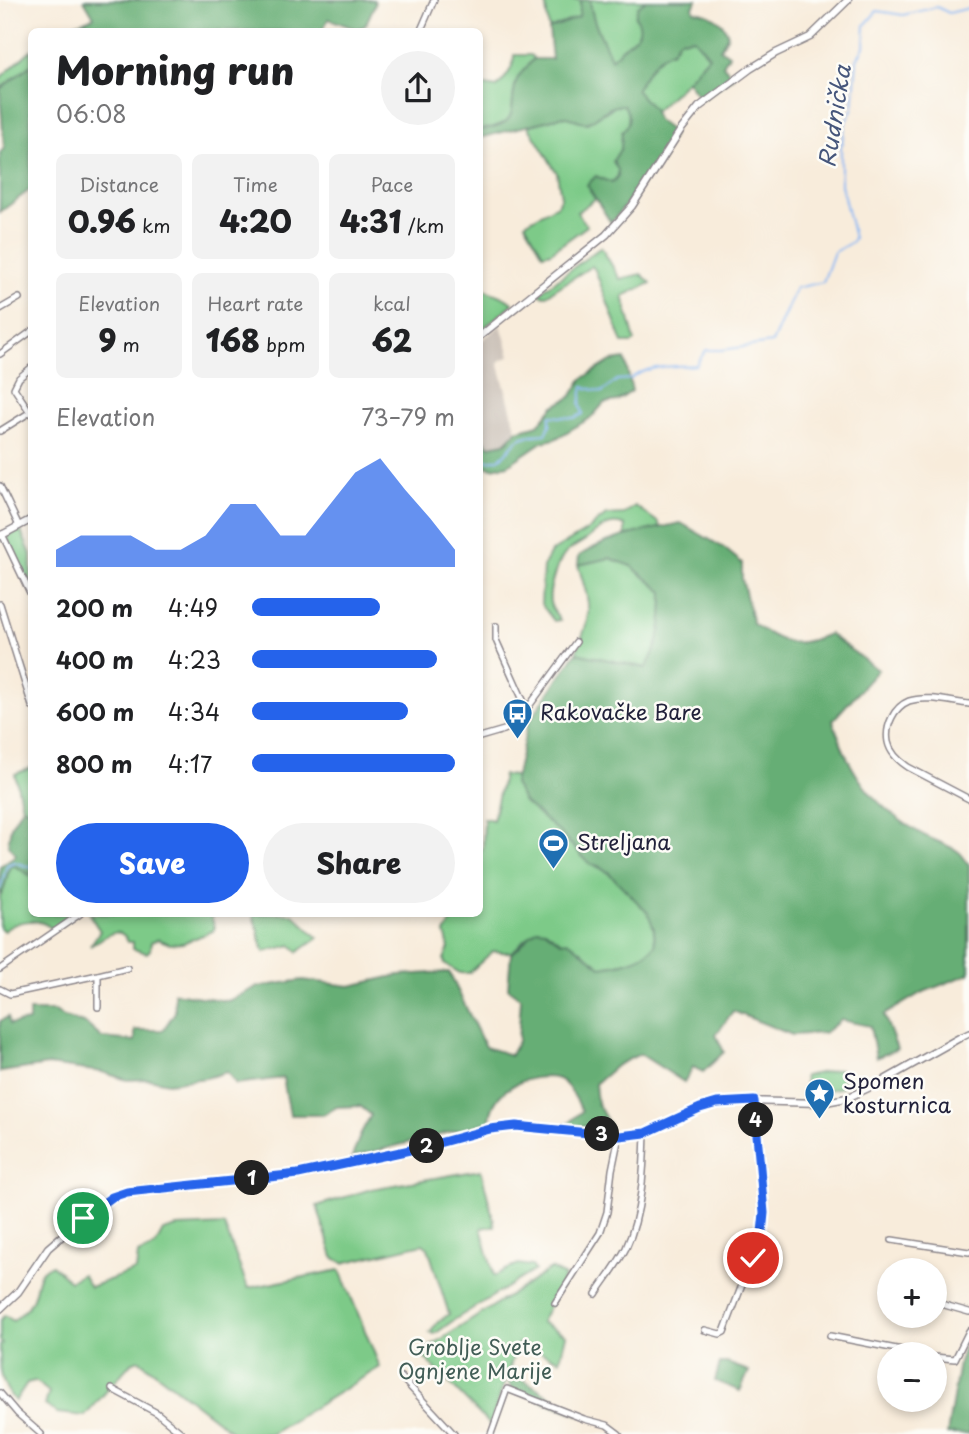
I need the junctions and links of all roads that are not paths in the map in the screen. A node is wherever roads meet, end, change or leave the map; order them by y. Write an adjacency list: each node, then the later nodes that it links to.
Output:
1 (434, 0): 3 (street)
2 (848, 0): 7 (street)
3 (422, 28)
4 (19, 298): 5 (street)
5 (0, 309)
6 (28, 334): 8 (street)
7 (483, 334)
8 (0, 354)
9 (28, 370): 10 (street)
10 (28, 407)
11 (28, 413): 12 (street)
12 (0, 431)
13 (0, 486): 15 (street)
14 (28, 521): 15 (street)
15 (19, 526): 16 (street)
16 (1, 535): 17 (street)
17 (28, 589)
18 (0, 604): 21 (street)
19 (496, 626): 23 (street)
20 (576, 642): 23 (street)
21 (28, 693)
22 (969, 704): 25 (street)
23 (527, 709): 24 (street)
24 (483, 736)
25 (969, 799)
26 (76, 917): 28 (street)
27 (127, 968): 29 (street)
28 (0, 970)
29 (98, 975): 30 (street); 31 (street)
30 (0, 989)
31 (98, 1007)
32 (967, 1035): 33 (street)
33 (754, 1101): 34 (street); 43 (street)
34 (645, 1133): 35 (street); 38 (street)
35 (620, 1136): 39 (street); 41 (street)
36 (892, 1240): 37 (street)
37 (969, 1252)
38 (596, 1294)
39 (555, 1303)
40 (947, 1306): 42 (street)
41 (0, 1308)
42 (969, 1312)
43 (705, 1330)
44 (969, 1331): 47 (street)
45 (830, 1336): 46 (street)
46 (877, 1345)
47 (947, 1358)
48 (401, 1377): 53 (street)
49 (113, 1389): 52 (street)
50 (0, 1393): 51 (street)
51 (41, 1434)
52 (183, 1434)
53 (454, 1434)
54 (491, 1434): 55 (street)
55 (619, 1434)

